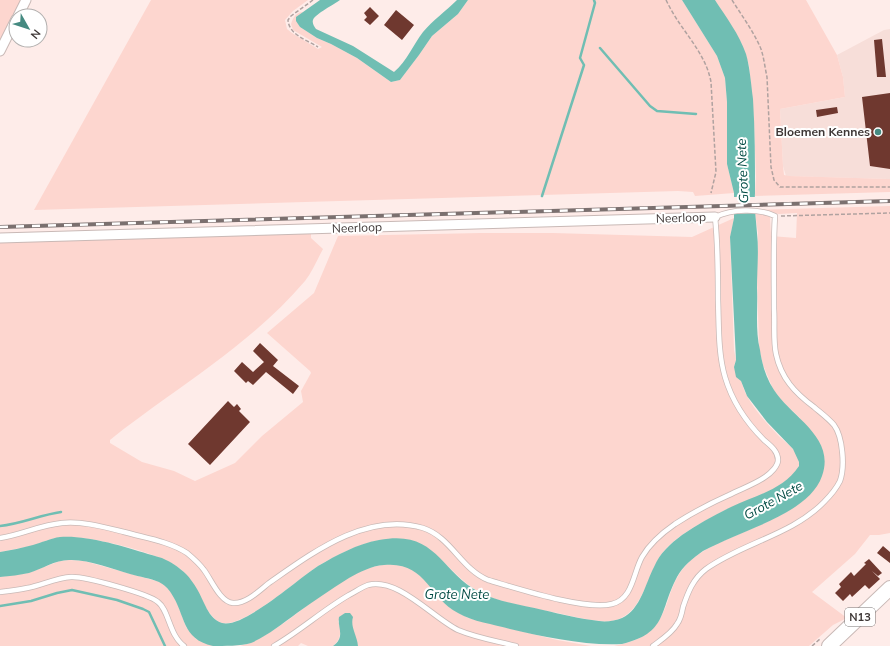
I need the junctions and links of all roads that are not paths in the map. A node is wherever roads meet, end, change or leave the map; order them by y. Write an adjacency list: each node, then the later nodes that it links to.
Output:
1 (8, 35): 2 (street)
2 (0, 51)
3 (715, 217): 4 (street, Neerloop); 5 (lane); 11 (lane)
4 (0, 238)
5 (0, 538)
6 (890, 588): 12 (main road, N13)
7 (0, 592): 8 (lane)
8 (184, 646)
9 (274, 646): 10 (lane)
10 (516, 646)
11 (653, 646)
12 (829, 646)

